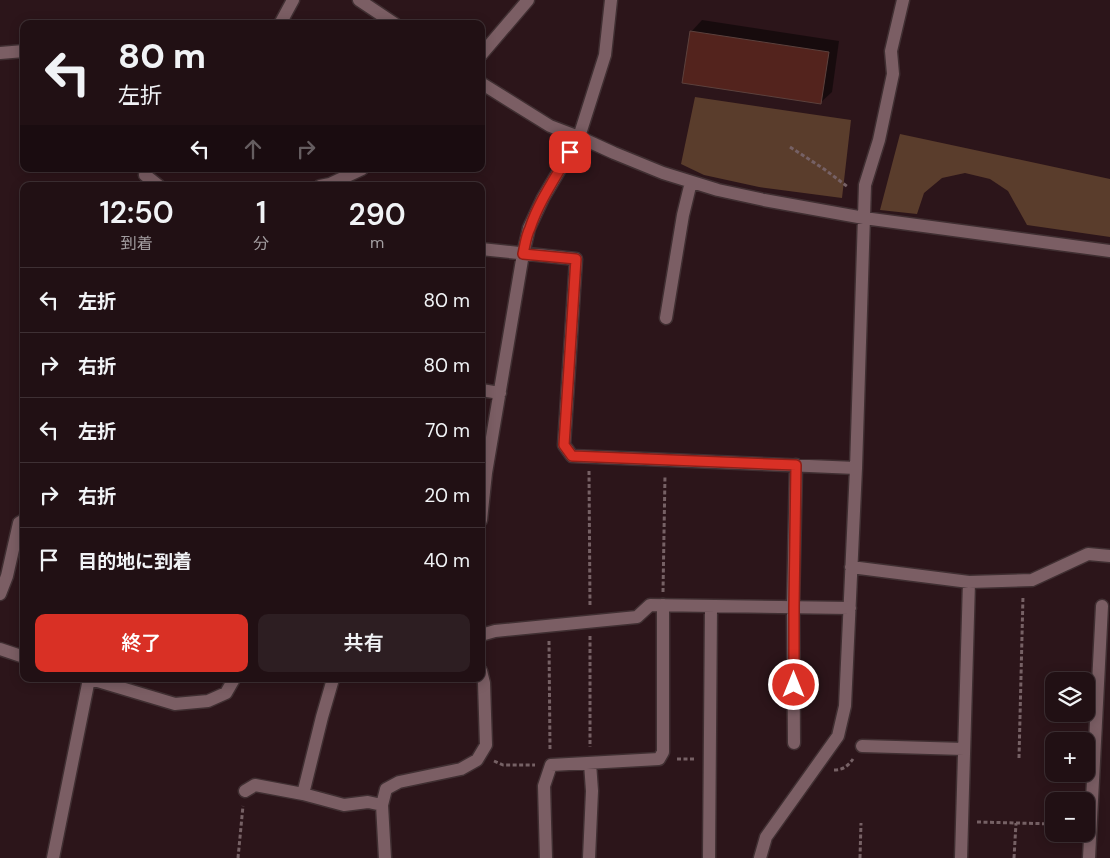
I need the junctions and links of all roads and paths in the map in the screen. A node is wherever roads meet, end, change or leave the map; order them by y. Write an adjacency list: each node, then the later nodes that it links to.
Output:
1 (294, 0): 6 (street)
2 (359, 0): 7 (street)
3 (528, 0): 9 (street)
4 (611, 0): 12 (street)
5 (903, 0): 20 (street)
6 (282, 20)
7 (389, 20)
8 (20, 50): 10 (street)
9 (485, 50)
10 (0, 53)
11 (485, 85): 12 (street)
12 (579, 137): 18 (street); 23 (street)
13 (790, 147): 19 (path)
14 (146, 172): 16 (street)
15 (356, 172): 17 (street)
16 (154, 182)
17 (334, 182)
18 (691, 182): 20 (street); 24 (street)
19 (848, 188)
20 (864, 218): 22 (street); 30 (street)
21 (485, 249): 23 (street)
22 (1110, 251)
23 (523, 254): 26 (street); 27 (street)
24 (666, 318)
25 (485, 391): 26 (street)
26 (500, 393): 31 (street)
27 (589, 457): 28 (street); 43 (path)
28 (666, 460): 29 (street); 38 (path)
29 (796, 465): 30 (street); 41 (street)
30 (856, 468): 34 (street)
31 (485, 482)
32 (20, 522): 36 (street)
33 (1110, 556): 35 (street)
34 (851, 567): 35 (street); 42 (street)
35 (969, 582): 55 (street)
36 (0, 594)
37 (1023, 595): 57 (path)
38 (663, 605): 39 (street); 43 (street); 58 (street)
39 (711, 606): 41 (street); 59 (street)
40 (1102, 606): 80 (street)
41 (794, 607): 42 (street); 53 (street)
42 (850, 608): 62 (street)
43 (590, 621): 44 (street); 60 (path)
44 (549, 625): 45 (street); 61 (path)
45 (485, 634)
46 (0, 649): 47 (street)
47 (20, 656)
48 (89, 682): 70 (street)
49 (100, 682): 50 (street)
50 (232, 682)
51 (332, 682): 64 (street)
52 (484, 682): 56 (street)
53 (794, 743)
54 (862, 746): 55 (street); 62 (path)
55 (964, 748): 66 (street)
56 (480, 754): 61 (path); 65 (street)
57 (1019, 758)
58 (659, 759): 59 (path); 60 (street)
59 (709, 759): 75 (street)
60 (590, 763): 61 (street); 74 (street)
61 (551, 765): 73 (street)
62 (814, 770): 76 (street)
63 (245, 791): 64 (street); 71 (path)
64 (303, 794): 65 (street)
65 (382, 805): 72 (street)
66 (962, 821): 67 (path); 78 (street)
67 (1016, 822): 69 (path); 79 (path)
68 (861, 823): 77 (path)
69 (1045, 824)
70 (53, 858)
71 (238, 858)
72 (385, 858)
73 (546, 858)
74 (589, 858)
75 (709, 858)
76 (760, 858)
77 (860, 858)
78 (961, 858)
79 (1014, 858)
80 (1089, 858)

